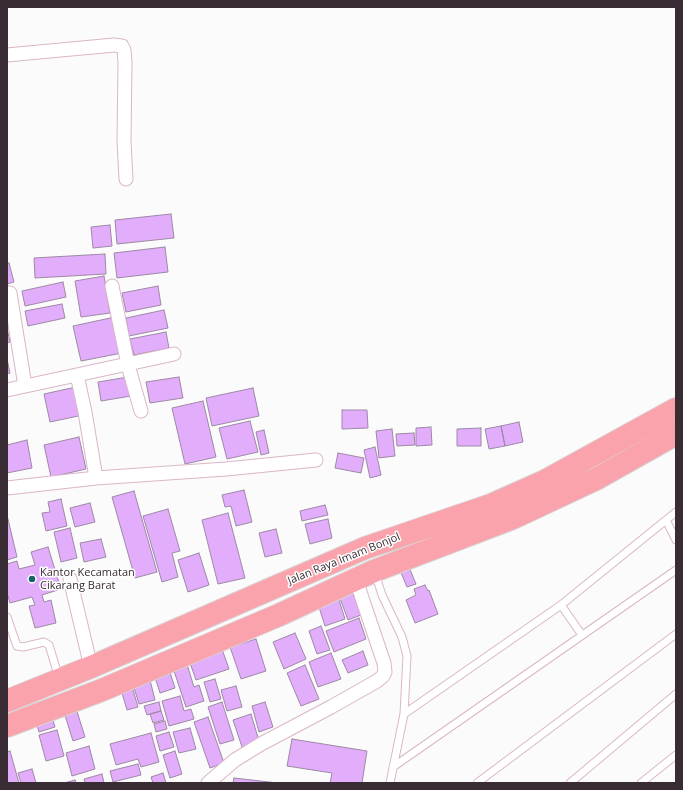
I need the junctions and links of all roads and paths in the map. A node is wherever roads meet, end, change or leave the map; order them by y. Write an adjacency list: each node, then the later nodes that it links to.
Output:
1 (7, 55): 2 (street)
2 (126, 179)
3 (112, 286): 6 (street)
4 (10, 293): 8 (street)
5 (174, 354): 6 (street)
6 (128, 365): 7 (street); 11 (street)
7 (77, 375): 8 (street); 14 (street)
8 (25, 386): 9 (street)
9 (7, 390)
10 (676, 409): 19 (highway, Jalan Raya Imam Bonjol)
11 (141, 411)
12 (676, 434): 21 (highway, Jalan Raya Imam Bonjol)
13 (316, 460): 14 (street)
14 (96, 478): 15 (street)
15 (7, 488)
16 (676, 512): 17 (lane)
17 (666, 520): 18 (lane); 23 (lane)
18 (676, 540)
19 (365, 548): 21 (highway); 27 (highway, Jalan Raya Imam Bonjol)
20 (676, 570): 26 (lane)
21 (365, 575): 31 (lane); 32 (highway, Jalan Raya Imam Bonjol); 35 (street)
22 (70, 579): 27 (street)
23 (562, 605): 26 (lane); 31 (lane)
24 (7, 617): 28 (lane)
25 (676, 634): 37 (lane)
26 (582, 635): 34 (lane)
27 (91, 667): 28 (highway, Jalan Raya Imam Bonjol)
28 (59, 679): 30 (highway, Jalan Raya Imam Bonjol)
29 (676, 694): 38 (lane)
30 (7, 701)
31 (404, 714): 34 (lane)
32 (7, 726)
33 (676, 757): 39 (lane)
34 (393, 767): 36 (lane)
35 (208, 783)
36 (390, 783)
37 (477, 783)
38 (570, 783)
39 (641, 783)

